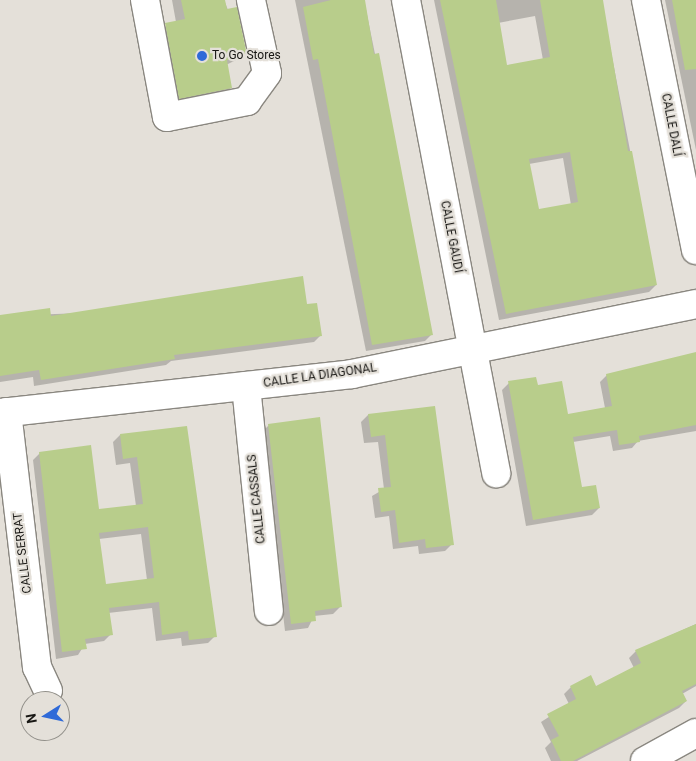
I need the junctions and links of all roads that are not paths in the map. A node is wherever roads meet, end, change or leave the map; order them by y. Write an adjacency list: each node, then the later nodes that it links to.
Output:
1 (145, 0): 2 (street)
2 (251, 0)
3 (406, 0): 7 (street, CALLE GAUDÍ)
4 (646, 0): 5 (street, CALLE DALÍ)
5 (696, 250)
6 (696, 304): 7 (street, CALLE LA DIAGONAL)
7 (472, 350): 8 (street, CALLE LA DIAGONAL); 10 (street, CALLE GAUDÍ)
8 (246, 386): 9 (street, CALLE LA DIAGONAL); 11 (street, CALLE CASSALS)
9 (4, 413): 12 (street, CALLE SERRAT)
10 (496, 474)
11 (269, 611)
12 (48, 691)
13 (696, 733): 14 (street)
14 (645, 761)

